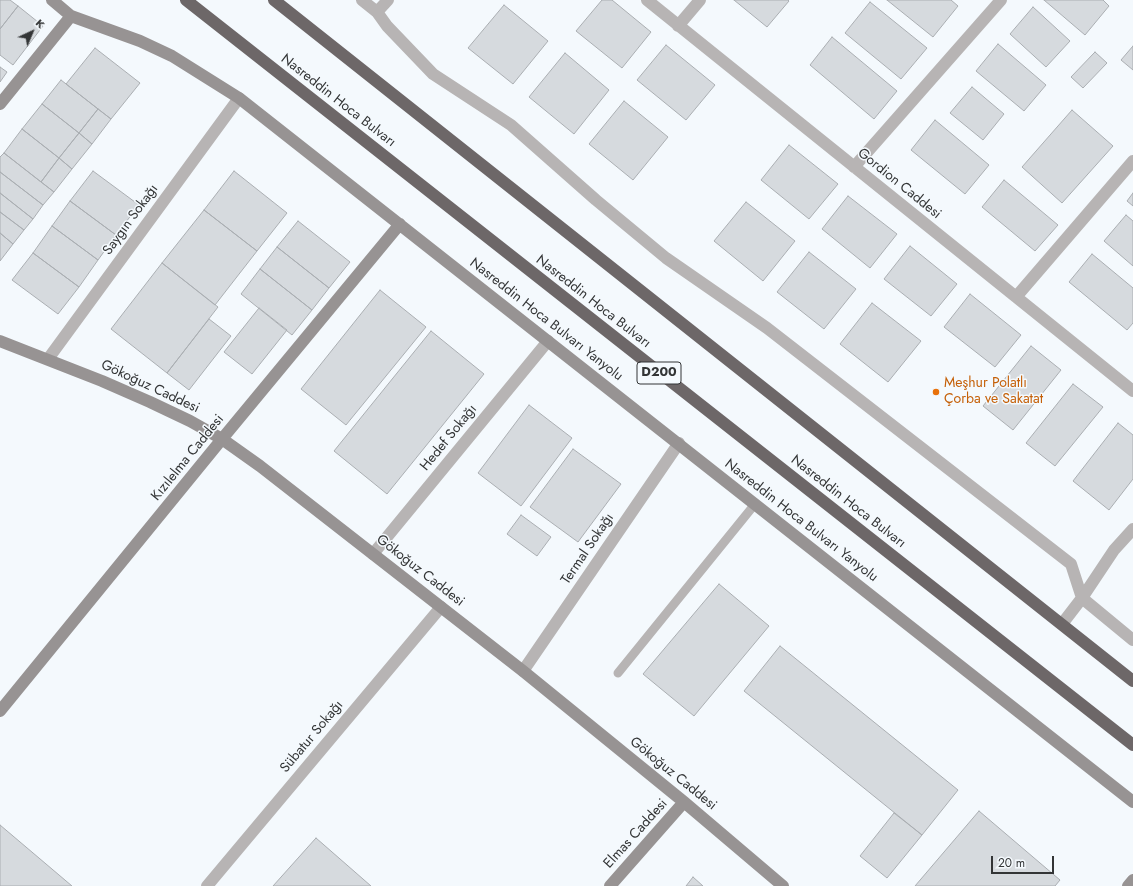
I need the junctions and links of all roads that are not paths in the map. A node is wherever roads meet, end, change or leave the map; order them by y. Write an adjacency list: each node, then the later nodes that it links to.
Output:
1 (52, 0): 10 (street)
2 (186, 0): 35 (highway, Nasreddin Hoca Bulvarı / D200)
3 (274, 0): 29 (highway)
4 (362, 0): 9 (street)
5 (388, 0): 9 (street)
6 (646, 0): 11 (street, Gordion Caddesi)
7 (700, 0): 11 (street)
8 (1001, 0): 15 (street)
9 (377, 12): 27 (street)
10 (71, 16): 12 (street, Nasreddin Hoca Bulvarı Yanyolu); 13 (street)
11 (678, 26): 15 (street, Gordion Caddesi)
12 (239, 98): 16 (street, Nasreddin Hoca Bulvarı Yanyolu); 20 (street, Saygın Sokağı)
13 (0, 104)
14 (1133, 161): 17 (street)
15 (854, 167): 17 (street, Gordion Caddesi)
16 (400, 224): 19 (street, Nasreddin Hoca Bulvarı Yanyolu); 22 (street, Kızılelma Caddesi)
17 (1016, 297): 21 (street, Gordion Caddesi)
18 (0, 341): 20 (street, Gökoğuz Caddesi)
19 (548, 341): 23 (street, Nasreddin Hoca Bulvarı Yanyolu); 26 (street, Hedef Sokağı)
20 (48, 359): 22 (street, Gökoğuz Caddesi)
21 (1133, 392)
22 (222, 439): 26 (street, Gökoğuz Caddesi); 34 (street, Kızılelma Caddesi)
23 (679, 443): 24 (street, Nasreddin Hoca Bulvarı Yanyolu); 31 (street, Termal Sokağı)
24 (755, 504): 32 (lane); 37 (street, Nasreddin Hoca Bulvarı Yanyolu)
25 (1133, 529): 27 (street)
26 (373, 554): 28 (street, Gökoğuz Caddesi)
27 (1082, 598): 29 (street); 30 (street)
28 (441, 607): 31 (street, Gökoğuz Caddesi); 39 (street, Sübatur Sokağı)
29 (1062, 624): 33 (highway)
30 (1133, 640)
31 (523, 671): 36 (street, Gökoğuz Caddesi)
32 (618, 673)
33 (1133, 681)
34 (0, 711)
35 (1133, 746)
36 (684, 802): 40 (street, Elmas Caddesi); 41 (street, Gökoğuz Caddesi)
37 (1133, 802)
38 (1133, 880): 42 (street)
39 (206, 886)
40 (610, 886)
41 (783, 886)
42 (1128, 886)

